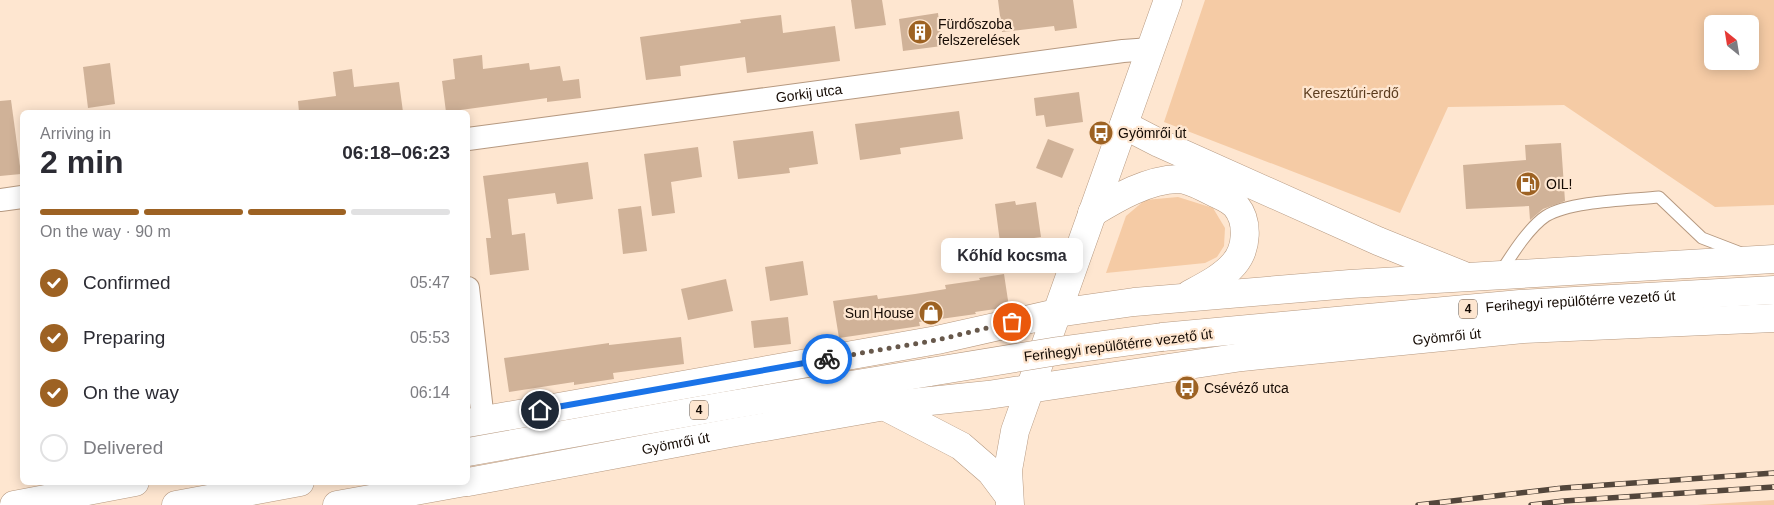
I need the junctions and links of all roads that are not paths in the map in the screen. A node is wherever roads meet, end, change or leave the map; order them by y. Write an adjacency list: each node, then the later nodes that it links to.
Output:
1 (1168, 0): 2 (street)
2 (1151, 49): 3 (street); 4 (street, Gorkij utca)
3 (1124, 125): 7 (street); 10 (street)
4 (470, 138)
5 (20, 197): 6 (street)
6 (0, 200)
7 (1092, 213): 12 (street); 14 (street)
8 (1766, 259): 9 (street); 9 (lane)
9 (1499, 275): 10 (street)
10 (1468, 278): 12 (street)
11 (1774, 290): 22 (street, Ferihegyi repülőtérre vezető út / 4, bridge)
12 (1186, 297): 13 (street)
13 (1134, 302): 14 (street); 18 (street)
14 (1056, 313): 17 (street); 19 (street)
15 (1774, 318): 18 (street, Gyömrői út)
16 (470, 326): 21 (street)
17 (937, 340): 20 (street); 21 (street)
18 (1146, 372): 19 (street, Gyömrői út)
19 (1029, 388): 20 (street, Gyömrői út); 27 (street)
20 (888, 406): 23 (street, Gyömrői út); 27 (street)
21 (475, 421)
22 (470, 452)
23 (470, 481)
24 (119, 485): 28 (street)
25 (284, 485): 29 (street)
26 (449, 485): 30 (street, Gyömrői út)
27 (1009, 500)
28 (14, 505)
29 (176, 505)
30 (337, 505)

